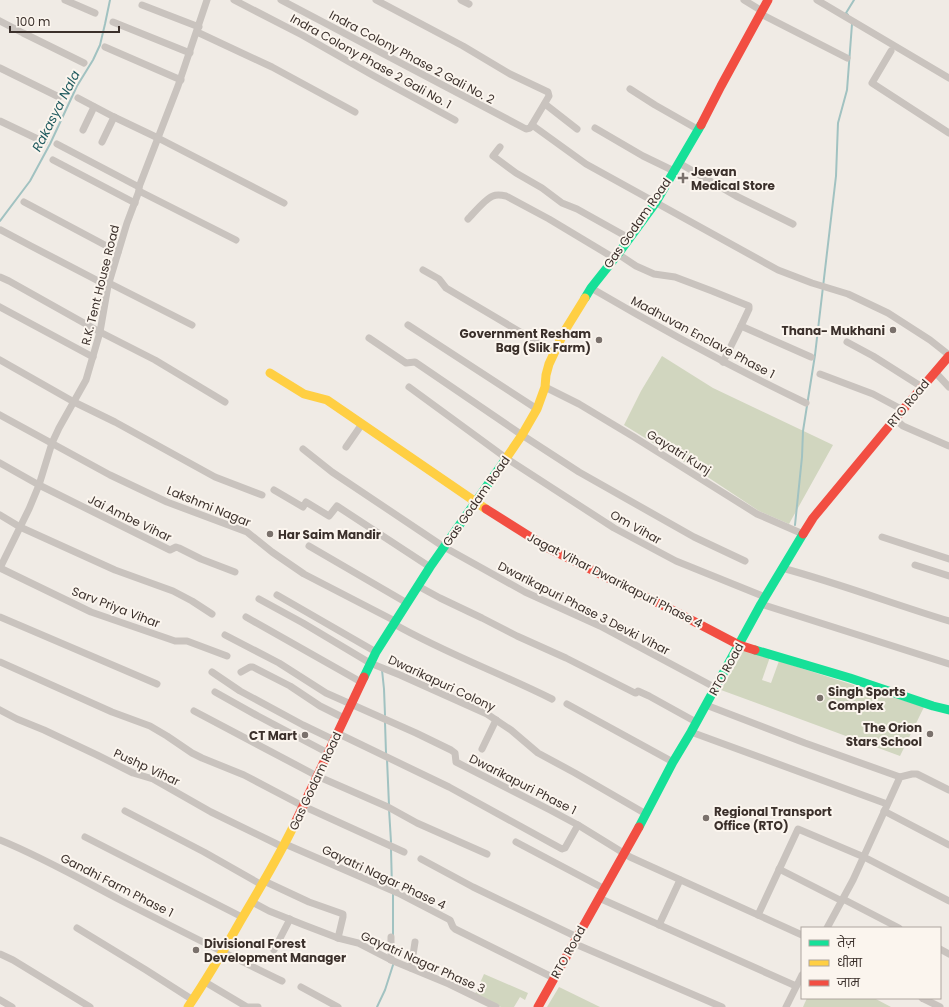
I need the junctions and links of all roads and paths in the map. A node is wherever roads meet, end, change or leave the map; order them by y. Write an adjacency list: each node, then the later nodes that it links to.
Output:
1 (65, 0): 12 (street)
2 (207, 0): 16 (street, R.K. Tent House Road)
3 (234, 0): 32 (street, Indra Colony Phase 2 Gali No. 1)
4 (281, 0): 34 (street, Indra Colony Phase 2 Gali No. 2)
5 (376, 0): 28 (street)
6 (461, 0): 10 (street)
7 (744, 0): 13 (street)
8 (768, 0): 13 (street, Gas Godam Road)
9 (817, 0): 23 (street)
10 (469, 4)
11 (142, 5): 16 (street)
12 (95, 13)
13 (762, 13): 20 (street); 38 (street, Gas Godam Road)
14 (0, 21): 21 (street)
15 (113, 22): 19 (street)
16 (198, 30): 19 (street, R.K. Tent House Road); 30 (street)
17 (105, 47): 24 (street)
18 (891, 51): 39 (street)
19 (190, 54): 24 (street, R.K. Tent House Road)
20 (847, 58)
21 (84, 63)
22 (0, 68): 26 (street)
23 (949, 78)
24 (181, 80): 40 (street, R.K. Tent House Road)
25 (630, 89): 38 (street)
26 (59, 97)
27 (78, 98): 29 (street)
28 (544, 104): 34 (street); 36 (street)
29 (94, 107): 31 (street); 37 (street)
30 (355, 112)
31 (114, 117): 40 (street); 42 (street)
32 (455, 120)
33 (0, 121): 41 (street)
34 (532, 125): 50 (street)
35 (595, 128): 46 (street)
36 (577, 129)
37 (83, 130)
38 (699, 130): 46 (street, Gas Godam Road)
39 (949, 133)
40 (158, 138): 47 (street, R.K. Tent House Road); 51 (street)
41 (44, 142)
42 (102, 142)
43 (57, 144): 47 (street)
44 (500, 147): 55 (street)
45 (53, 160): 49 (street)
46 (676, 167): 50 (street, Gas Godam Road); 53 (street)
47 (139, 189): 49 (street, R.K. Tent House Road); 56 (street)
48 (24, 202): 57 (street)
49 (135, 202): 57 (street, R.K. Tent House Road)
50 (656, 202): 55 (street, Gas Godam Road); 71 (street)
51 (284, 203)
52 (468, 219): 58 (street)
53 (793, 224)
54 (1, 230): 61 (street)
55 (629, 238): 58 (street, Gas Godam Road)
56 (236, 240)
57 (118, 252): 61 (street, R.K. Tent House Road)
58 (616, 256): 62 (street, Gas Godam Road); 66 (street)
59 (422, 270): 70 (street)
60 (0, 277): 67 (street)
61 (109, 285): 64 (street); 67 (street, R.K. Tent House Road)
62 (591, 288): 70 (street, Gas Godam Road); 75 (street, Madhuvan Enclave Phase 1)
63 (0, 307): 72 (street)
64 (192, 325)
65 (408, 325): 86 (street)
66 (741, 326): 73 (street); 75 (street)
67 (100, 332): 72 (street, R.K. Tent House Road); 84 (street)
68 (369, 338): 91 (street)
69 (847, 342): 82 (street)
70 (554, 352): 79 (street, Gas Godam Road)
71 (949, 355): 76 (street, RTO Road)
72 (93, 357): 83 (street, R.K. Tent House Road)
73 (811, 357)
74 (0, 360): 83 (street)
75 (723, 362): 85 (street, Madhuvan Enclave Phase 1)
76 (935, 372): 80 (street); 82 (street, RTO Road)
77 (270, 373): 90 (street, Jagat Vihar Dwarikapuri Phase 4)
78 (820, 374): 87 (street)
79 (545, 386): 86 (street, Gas Godam Road); 104 (street, Gayatri Kunj)
80 (949, 386)
81 (409, 387): 96 (street, Om Vihar)
82 (922, 387): 87 (street, RTO Road)
83 (74, 402): 92 (street, R.K. Tent House Road); 100 (street)
84 (225, 402)
85 (806, 403)
86 (537, 409): 91 (street, Gas Godam Road)
87 (903, 410): 89 (street, RTO Road)
88 (0, 415): 92 (street, Lakshmi Nagar)
89 (895, 419): 93 (street); 104 (street, RTO Road)
90 (362, 424): 94 (street); 101 (street, Jagat Vihar Dwarikapuri Phase 4)
91 (522, 435): 96 (street, Gas Godam Road); 109 (street)
92 (52, 444): 98 (street, R.K. Tent House Road); 125 (street, Lakshmi Nagar)
93 (949, 446)
94 (346, 447)
95 (303, 449): 107 (street, Dwarikapuri Phase 3 Devki Vihar)
96 (506, 458): 101 (street, Gas Godam Road); 119 (street, Om Vihar)
97 (0, 463): 98 (street, Jai Ambe Vihar)
98 (39, 485): 103 (street, R.K. Tent House Road); 114 (street, Jai Ambe Vihar)
99 (274, 490): 111 (street)
100 (262, 495)
101 (476, 502): 107 (street, Gas Godam Road); 127 (street, Jagat Vihar Dwarikapuri Phase 4)
102 (0, 515): 103 (street)
103 (20, 527): 112 (street, R.K. Tent House Road); 121 (street)
104 (803, 534): 113 (street, RTO Road)
105 (882, 537): 108 (street)
106 (309, 546): 120 (street)
107 (444, 547): 111 (street, Gas Godam Road); 137 (street, Dwarikapuri Phase 3 Devki Vihar)
108 (949, 559)
109 (745, 561)
110 (915, 565): 115 (street)
111 (430, 567): 116 (street, Gas Godam Road)
112 (0, 568): 129 (street, Sarv Priya Vihar)
113 (782, 568): 119 (street, RTO Road); 124 (street)
114 (235, 572)
115 (949, 576)
116 (418, 586): 120 (street, Gas Godam Road); 148 (street)
117 (277, 595): 128 (street)
118 (259, 599): 131 (street, Dwarikapuri Colony)
119 (763, 601): 127 (street, RTO Road); 132 (street, Om Vihar)
120 (407, 603): 125 (street, Gas Godam Road)
121 (212, 614)
122 (0, 617): 136 (street)
123 (246, 618): 135 (street)
124 (949, 621)
125 (394, 622): 128 (street, Gas Godam Road); 139 (street, Lakshmi Nagar)
126 (225, 635): 140 (street, Dwarikapuri Phase 1)
127 (739, 645): 137 (street, RTO Road); 144 (street, Jagat Vihar Dwarikapuri Phase 4)
128 (376, 652): 131 (street, Gas Godam Road)
129 (227, 656)
130 (0, 662): 158 (street)
131 (370, 662): 135 (street, Gas Godam Road); 147 (street, Dwarikapuri Colony)
132 (949, 664)
133 (212, 672): 150 (street)
134 (241, 672): 146 (street)
135 (361, 682): 140 (street, Gas Godam Road)
136 (157, 684)
137 (716, 688): 142 (street, RTO Road)
138 (215, 692): 152 (street)
139 (552, 699)
140 (351, 704): 146 (street, Gas Godam Road); 162 (street, Dwarikapuri Phase 1)
141 (567, 704): 153 (street)
142 (706, 705): 148 (street, RTO Road); 155 (street)
143 (0, 710): 167 (street, Pushp Vihar)
144 (949, 710)
145 (194, 711): 154 (street)
146 (344, 718): 150 (street, Gas Godam Road)
147 (496, 720): 151 (street); 161 (street, Dwarikapuri Colony)
148 (696, 722): 149 (street, RTO Road)
149 (691, 732): 153 (street, RTO Road); 157 (street)
150 (336, 737): 152 (street, Gas Godam Road); 162 (street)
151 (482, 749)
152 (328, 753): 154 (street, Gas Godam Road)
153 (673, 762): 161 (street, RTO Road)
154 (317, 776): 158 (street, Gas Godam Road); 170 (street)
155 (900, 777): 156 (street); 157 (street)
156 (949, 790)
157 (887, 804): 160 (street)
158 (303, 806): 167 (street, Gas Godam Road); 168 (street)
159 (125, 811): 175 (street)
160 (884, 811): 166 (street); 171 (street)
161 (646, 814): 169 (street, RTO Road)
162 (578, 825): 169 (street, Dwarikapuri Phase 1)
163 (85, 837): 182 (street)
164 (0, 840): 194 (street, Gandhi Farm Phase 1)
165 (516, 842): 176 (street)
166 (949, 845)
167 (284, 846): 175 (street, Gas Godam Road); 198 (street, Gayatri Nagar Phase 4)
168 (404, 852)
169 (623, 853): 174 (street, Dwarikapuri Phase 1); 176 (street, RTO Road)
170 (487, 854)
171 (864, 857): 173 (street); 178 (street); 179 (street)
172 (421, 859): 191 (street)
173 (779, 869): 178 (street); 181 (street)
174 (680, 880): 181 (street, Dwarikapuri Phase 1); 184 (street)
175 (263, 883): 180 (street, Gas Godam Road); 190 (street)
176 (604, 888): 177 (street, RTO Road)
177 (599, 898): 184 (street); 191 (street, RTO Road)
178 (842, 900): 185 (street); 186 (street)
179 (949, 901)
180 (252, 902): 182 (street, Gas Godam Road); 183 (street, Gayatri Nagar Phase 3)
181 (758, 915): 188 (street, Dwarikapuri Phase 1)
182 (242, 918): 194 (street, Gas Godam Road)
183 (290, 919): 190 (street, Gayatri Nagar Phase 3); 193 (street)
184 (659, 925): 202 (street)
185 (828, 927)
186 (898, 927)
187 (77, 928): 206 (street)
188 (801, 936)
189 (391, 937): 196 (street)
190 (338, 938): 196 (street, Gayatri Nagar Phase 3)
191 (575, 940): 198 (street, RTO Road); 213 (street)
192 (415, 942): 197 (street)
193 (274, 950)
194 (222, 952): 200 (street, Gandhi Farm Phase 1); 201 (street, Gas Godam Road)
195 (0, 954): 208 (street)
196 (391, 960): 197 (street, Gayatri Nagar Phase 3)
197 (411, 968): 211 (street, Gayatri Nagar Phase 3)
198 (554, 978): 212 (street, RTO Road)
199 (801, 978): 202 (street)
200 (282, 981)
201 (205, 982): 206 (street, Gas Godam Road); 209 (street)
202 (796, 986): 214 (street)
203 (301, 987): 210 (street)
204 (924, 999): 215 (street)
205 (0, 1000): 207 (street)
206 (190, 1003)
207 (12, 1007)
208 (90, 1007)
209 (258, 1007)
210 (338, 1007)
211 (496, 1007)
212 (538, 1007)
213 (722, 1007)
214 (786, 1007)
215 (940, 1007)

